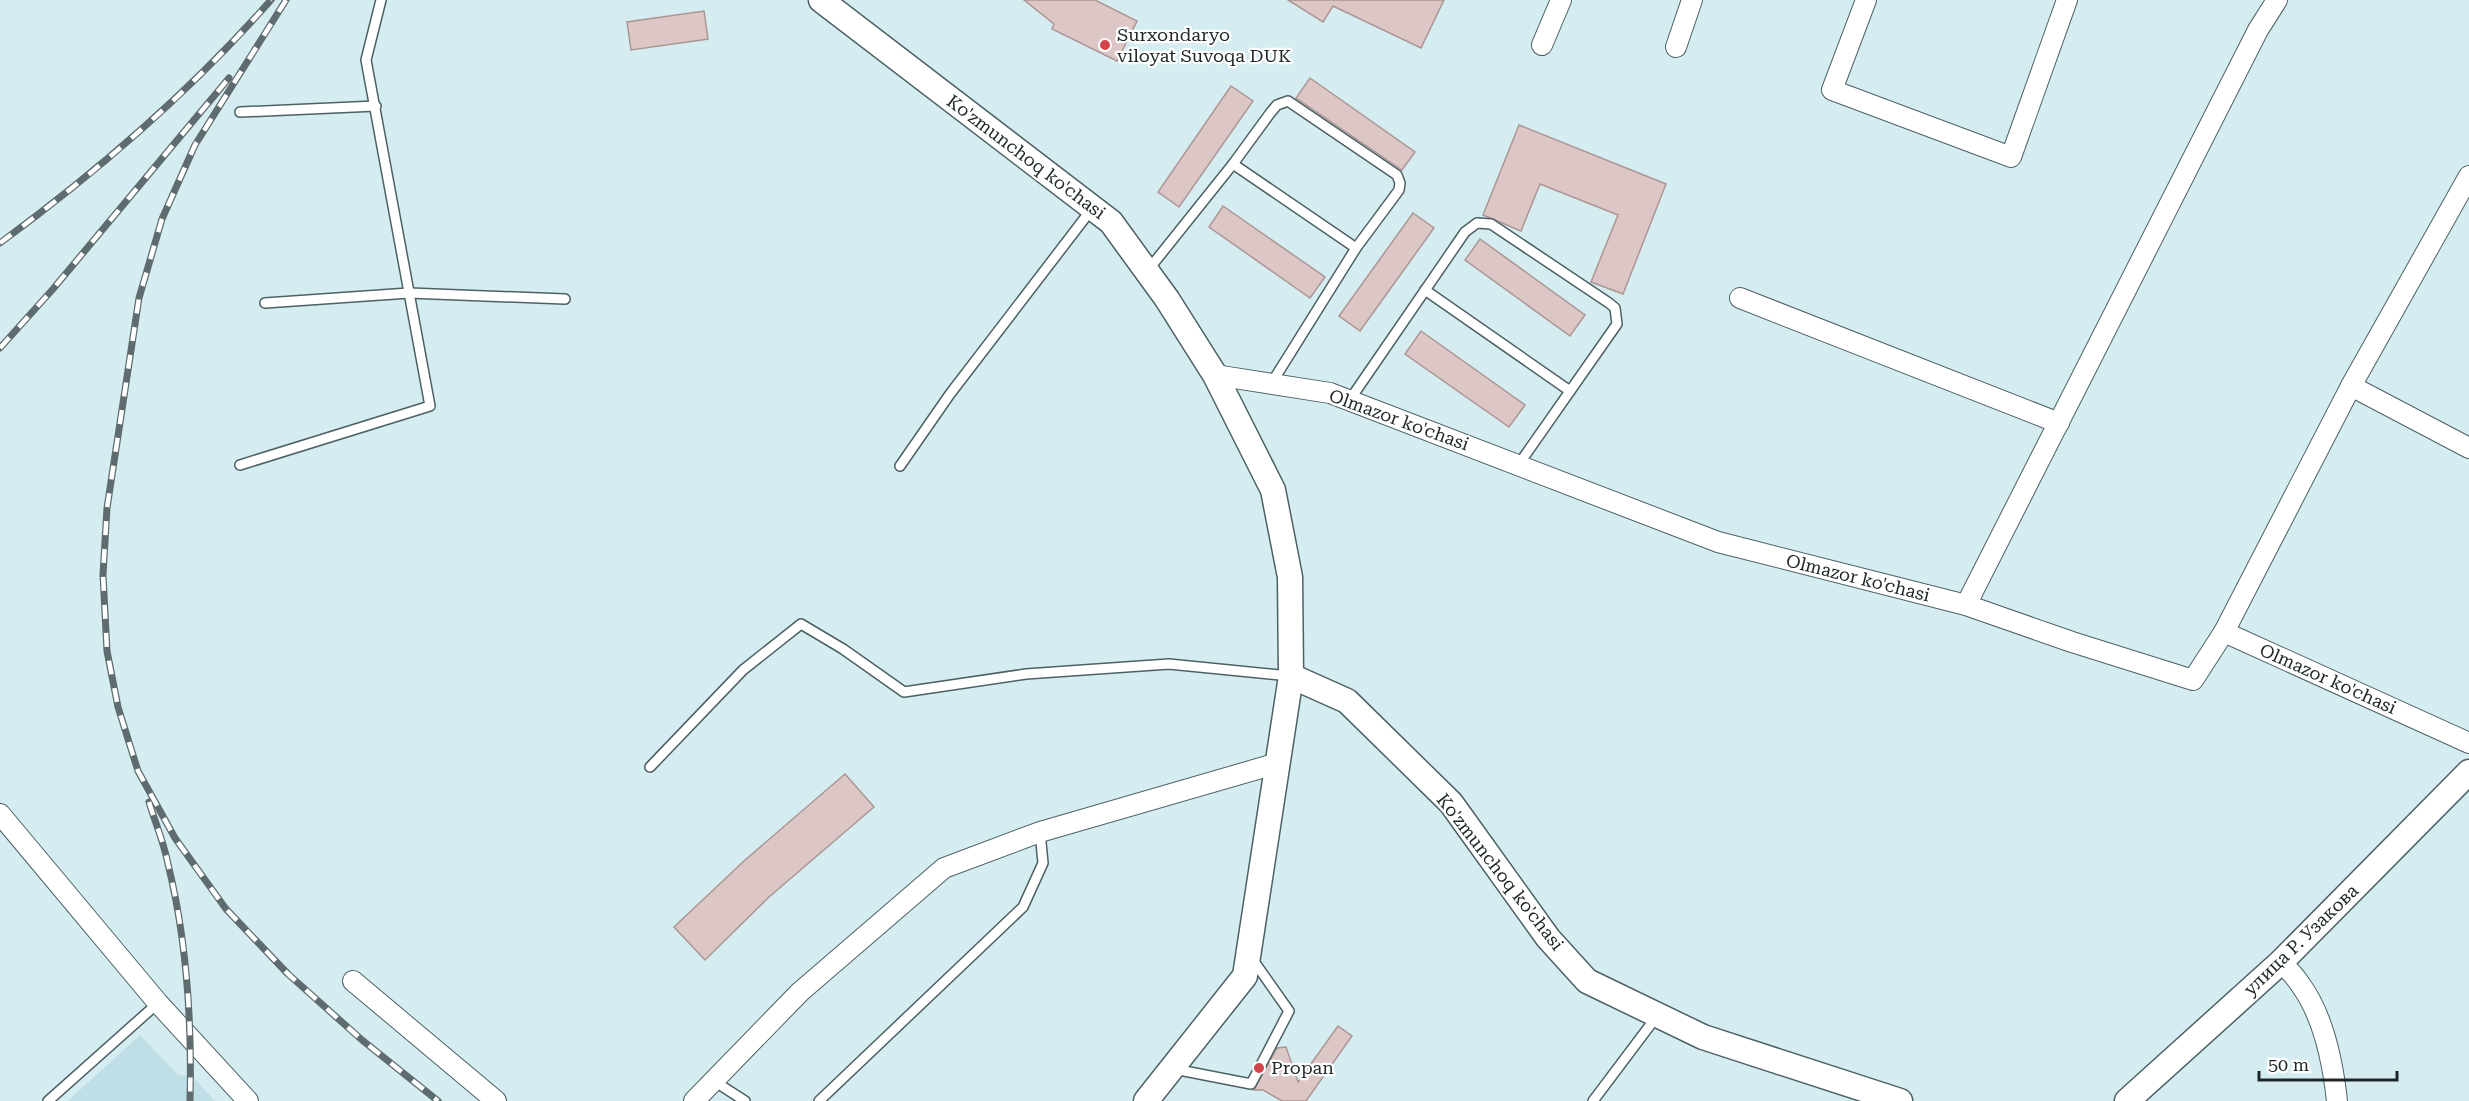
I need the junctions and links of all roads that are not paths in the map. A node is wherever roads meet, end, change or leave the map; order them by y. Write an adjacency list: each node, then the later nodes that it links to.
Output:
1 (381, 0): 10 (lane)
2 (821, 0): 14 (street, Ko'zmunchoq ko'chasi)
3 (1562, 0): 8 (street)
4 (1692, 0): 9 (street)
5 (1866, 0): 6 (street)
6 (2067, 0)
7 (2277, 0): 27 (street)
8 (1542, 45)
9 (1676, 47)
10 (376, 106): 11 (lane); 18 (lane)
11 (240, 112)
12 (1233, 164): 15 (lane); 15 (lane); 16 (lane)
13 (2469, 176): 24 (street)
14 (1093, 208): 16 (street, Ko'zmunchoq ko'chasi); 31 (lane)
15 (1356, 249): 23 (lane)
16 (1147, 271): 22 (street, Ko'zmunchoq ko'chasi)
17 (1425, 290): 25 (lane); 25 (lane); 26 (lane)
18 (409, 293): 20 (lane); 21 (lane); 30 (lane)
19 (1740, 298): 27 (street)
20 (565, 299)
21 (266, 303)
22 (1215, 375): 23 (street, Olmazor ko'chasi); 34 (street, Ko'zmunchoq ko'chasi)
23 (1271, 384): 26 (street, Olmazor ko'chasi)
24 (2351, 386): 28 (street); 33 (street)
25 (1570, 391): 29 (lane)
26 (1349, 401): 29 (street, Olmazor ko'chasi)
27 (2059, 423): 32 (street)
28 (2469, 448)
29 (1519, 464): 32 (street, Olmazor ko'chasi)
30 (240, 465)
31 (900, 466)
32 (1966, 605): 33 (street, Olmazor ko'chasi)
33 (2224, 632): 35 (street, Olmazor ko'chasi)
34 (1291, 676): 36 (street); 37 (lane); 45 (street, Ko'zmunchoq ko'chasi)
35 (2469, 743)
36 (1278, 763): 40 (street); 41 (street)
37 (650, 767)
38 (2469, 772): 42 (street, улица Р. Узакова)
39 (0, 814): 44 (street)
40 (1040, 832): 47 (street); 53 (lane)
41 (1249, 955): 46 (street); 46 (lane)
42 (2281, 962): 57 (street, улица Р. Узакова); 58 (street)
43 (353, 981): 50 (street)
44 (158, 1003): 48 (lane); 49 (street)
45 (1657, 1016): 55 (lane); 56 (street, Ko'zmunchoq ko'chasi)
46 (1172, 1068): 54 (street)
47 (714, 1081): 51 (street); 52 (lane)
48 (48, 1101)
49 (248, 1101)
50 (496, 1101)
51 (694, 1101)
52 (745, 1101)
53 (819, 1101)
54 (1146, 1101)
55 (1593, 1101)
56 (1899, 1101)
57 (2127, 1101)
58 (2337, 1101)

